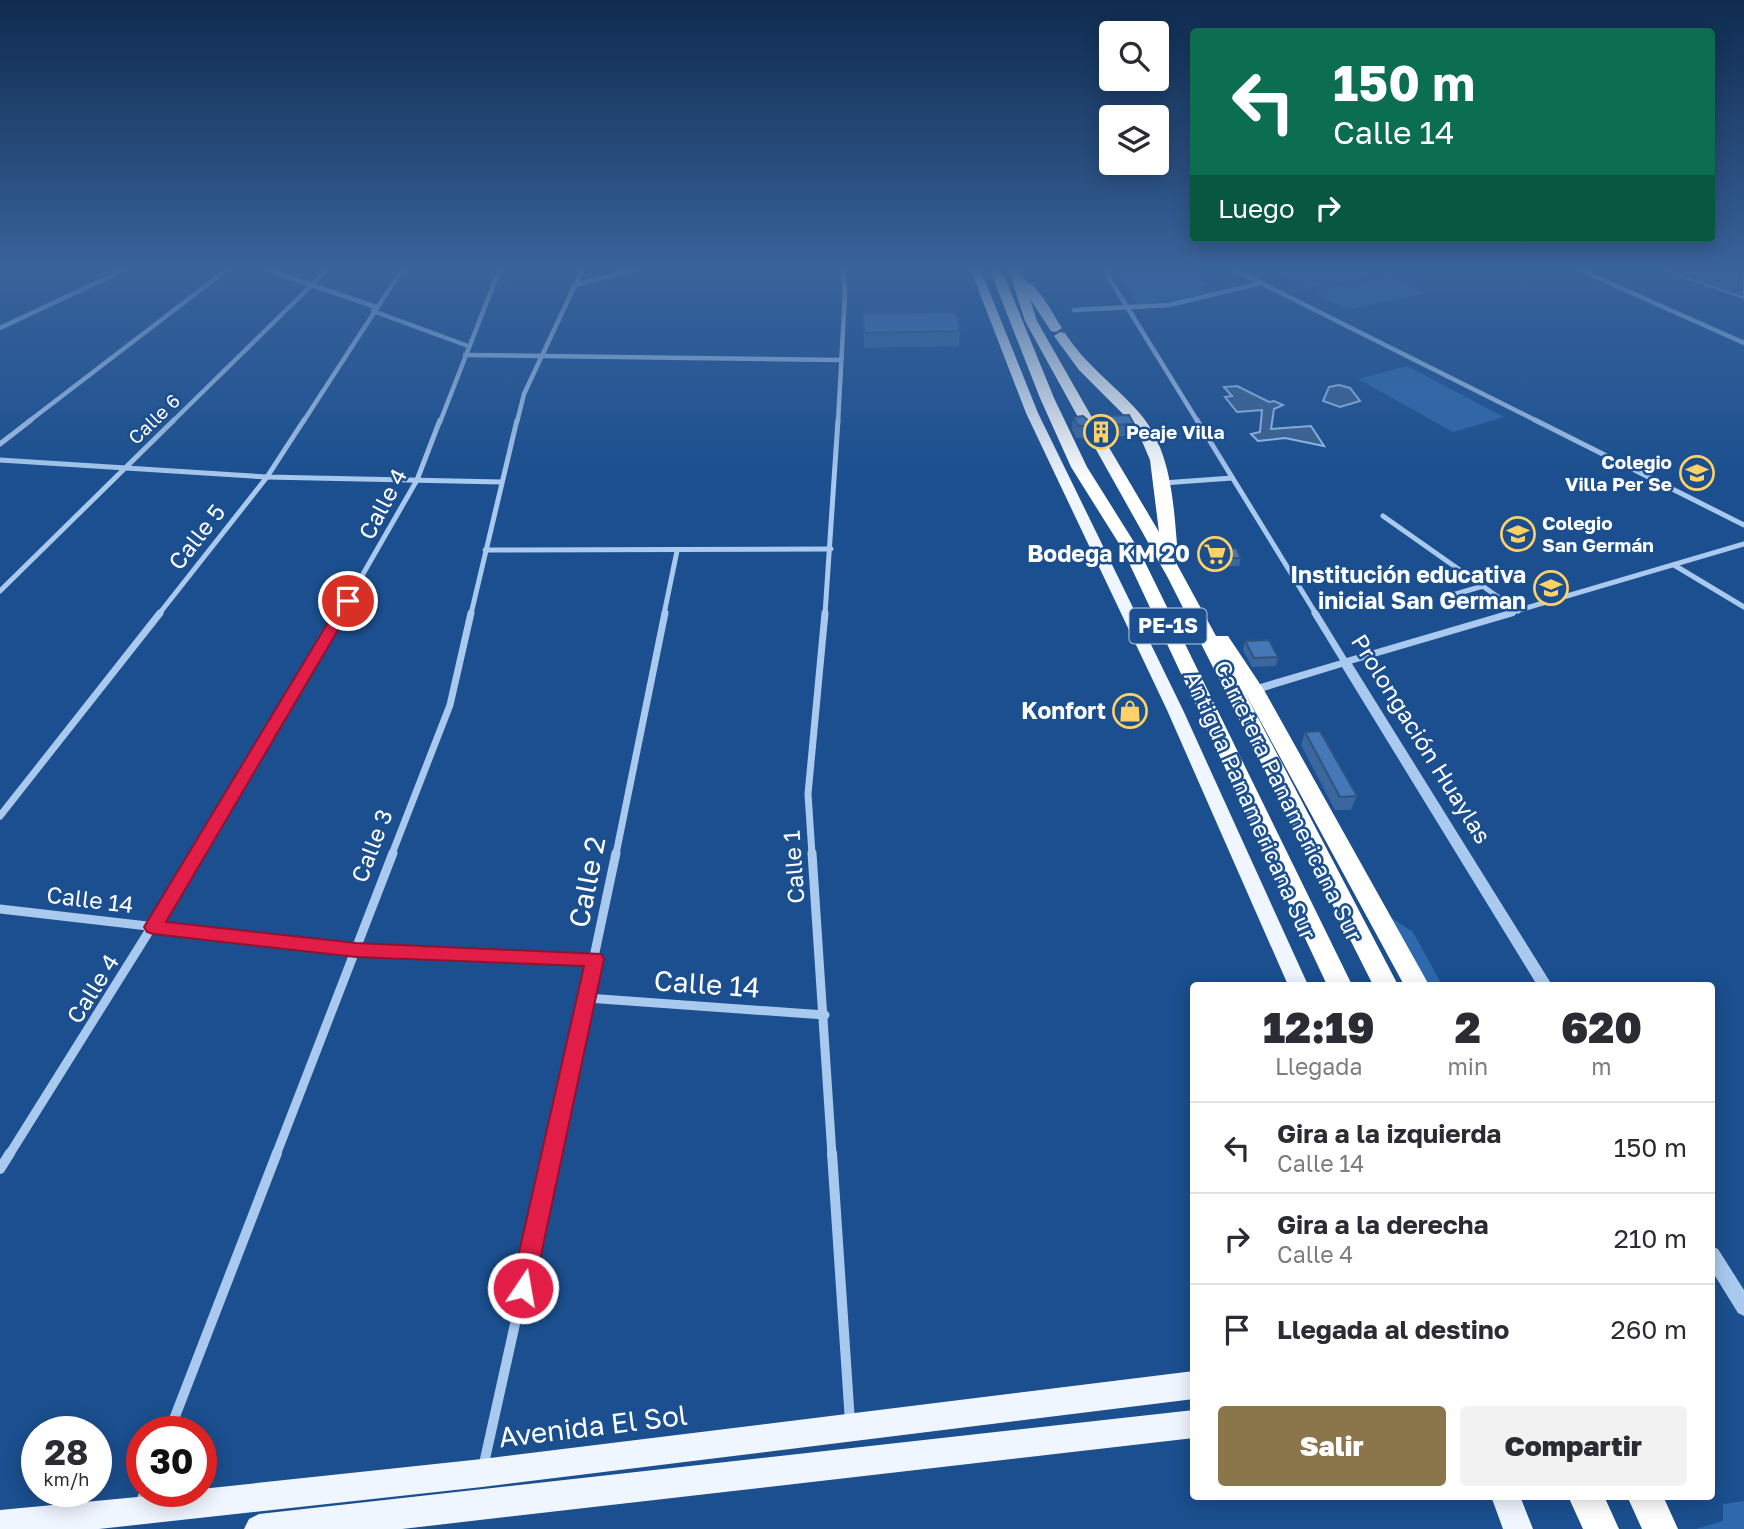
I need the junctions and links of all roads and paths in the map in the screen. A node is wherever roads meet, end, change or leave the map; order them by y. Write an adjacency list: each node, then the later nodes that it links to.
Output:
1 (136, 339): 18 (street)
2 (257, 339): 20 (street, Calle 6)
3 (355, 339): 21 (street, Calle 5)
4 (451, 339): 14 (street)
5 (471, 339): 14 (street, Calle 4)
6 (549, 339): 16 (street, Calle 3)
7 (842, 339): 17 (street, Calle 1)
8 (1003, 339): 46 (main road, Antigua Panamericana Sur)
9 (1024, 339): 47 (highway, Carretera Panamericana Sur / PE-1S)
10 (1041, 339): 33 (highway, Carretera Panamericana Sur / PE-1S)
11 (1063, 339): 25 (highway, Carretera Panamericana Sur / PE-1S)
12 (1147, 339): 22 (street, Prolongación Huaylas)
13 (1374, 339): 27 (street)
14 (468, 346): 15 (street, Calle 4)
15 (465, 355): 16 (street); 23 (street, Calle 4)
16 (541, 356): 17 (street); 24 (street, Calle 3)
17 (840, 360): 29 (street, Calle 1)
18 (0, 443)
19 (0, 460): 20 (street)
20 (122, 469): 21 (street); 35 (street, Calle 6)
21 (267, 477): 23 (street); 41 (street, Calle 5)
22 (1232, 478): 25 (street); 39 (street, Prolongación Huaylas)
23 (417, 480): 24 (street); 43 (street, Calle 4)
24 (501, 482): 30 (street, Calle 3)
25 (1162, 483): 33 (highway, Carretera Panamericana Sur / PE-1S)
26 (1383, 516): 34 (street)
27 (1744, 526)
28 (1744, 544): 32 (street)
29 (831, 549): 31 (street); 52 (street, Calle 1)
30 (485, 550): 31 (street); 44 (street, Calle 3)
31 (677, 551): 45 (street, Calle 2)
32 (1674, 565): 37 (street); 38 (street)
33 (1173, 571): 40 (highway); 48 (highway, Carretera Panamericana Sur / PE-1S)
34 (1483, 586): 36 (street); 38 (street)
35 (0, 591)
36 (1449, 596)
37 (1744, 607)
38 (1518, 611): 39 (street)
39 (1345, 663): 40 (street); 50 (street, Prolongación Huaylas)
40 (1254, 690): 49 (highway)
41 (0, 816)
42 (0, 909): 43 (street, Calle 14)
43 (153, 927): 44 (street, Calle 14); 53 (street, Calle 4)
44 (356, 950): 45 (street, Calle 14); 57 (street, Calle 3)
45 (594, 959): 51 (street, Calle 2)
46 (1297, 982)
47 (1339, 982)
48 (1383, 982)
49 (1414, 982)
50 (1543, 982)
51 (587, 998): 52 (street, Calle 14); 60 (street, Calle 2)
52 (825, 1014): 59 (street, Calle 1)
53 (0, 1169)
54 (1715, 1260): 55 (street)
55 (1744, 1307)
56 (1190, 1386): 59 (main road, Avenida El Sol)
57 (175, 1416)
58 (1190, 1424): 59 (main road, Avenida El Sol)
59 (852, 1446): 60 (main road, Avenida El Sol)
60 (478, 1490): 61 (main road, Avenida El Sol); 67 (main road, Avenida El Sol)
61 (217, 1499)
62 (1507, 1500): 68 (main road)
63 (1588, 1500): 69 (highway)
64 (1646, 1500): 70 (highway)
65 (126, 1504): 66 (main road, Avenida El Sol)
66 (0, 1525)
67 (259, 1529)
68 (1518, 1529)
69 (1601, 1529)
70 (1660, 1529)

